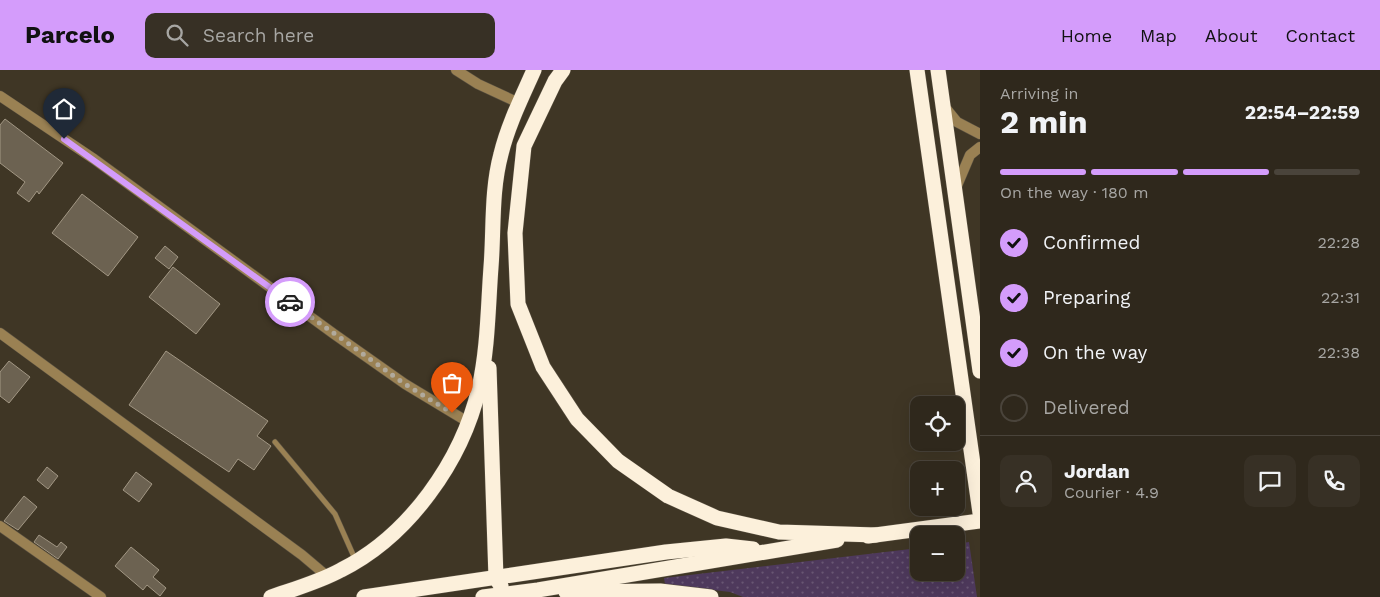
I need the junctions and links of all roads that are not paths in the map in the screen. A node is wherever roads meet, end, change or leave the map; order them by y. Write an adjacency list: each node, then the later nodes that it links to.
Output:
1 (534, 70): 7 (highway)
2 (563, 70): 20 (highway)
3 (917, 70): 17 (highway)
4 (938, 70): 8 (highway)
5 (461, 71): 7 (street)
6 (0, 96): 15 (street)
7 (519, 102): 12 (highway)
8 (944, 106): 9 (street); 11 (highway)
9 (980, 134)
10 (980, 147): 11 (street)
11 (955, 191): 14 (highway)
12 (487, 321): 15 (highway); 24 (highway)
13 (0, 333): 23 (street)
14 (980, 371)
15 (468, 422): 22 (highway)
16 (275, 442): 22 (lane)
17 (980, 513)
18 (980, 521): 20 (highway)
19 (0, 526): 27 (street)
20 (876, 535): 21 (highway)
21 (762, 552): 24 (highway); 25 (highway)
22 (356, 562): 23 (highway)
23 (328, 577): 28 (highway)
24 (496, 578): 26 (highway); 29 (highway)
25 (533, 592): 26 (highway); 31 (highway)
26 (512, 593): 30 (highway)
27 (101, 597)
28 (270, 597)
29 (364, 597)
30 (483, 597)
31 (711, 597)

